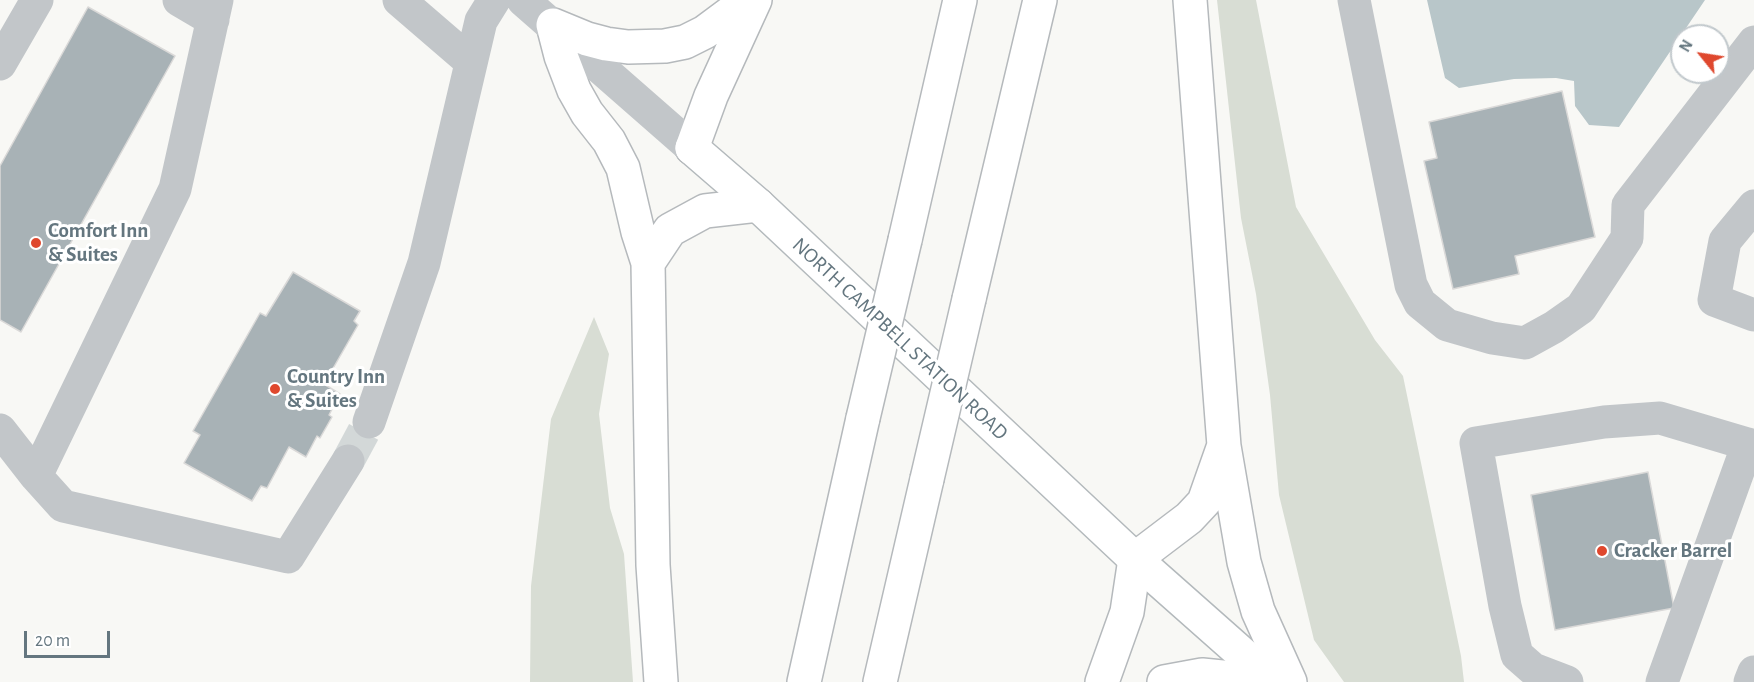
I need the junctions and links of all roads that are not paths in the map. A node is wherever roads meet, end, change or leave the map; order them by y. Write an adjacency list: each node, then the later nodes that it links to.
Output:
1 (37, 0): 16 (street)
2 (179, 0): 12 (street)
3 (399, 0): 15 (street)
4 (494, 0): 15 (street)
5 (523, 0): 13 (street, NORTH CAMPBELL STATION ROAD)
6 (748, 0): 13 (main road)
7 (755, 0): 17 (main road)
8 (960, 0): 31 (main road, bridge)
9 (1040, 0): 32 (main road, bridge)
10 (1190, 0): 25 (main road)
11 (1354, 0): 14 (street)
12 (215, 10): 27 (street)
13 (553, 25): 17 (street, NORTH CAMPBELL STATION ROAD); 20 (main road)
14 (1754, 42)
15 (471, 62): 22 (street)
16 (0, 64)
17 (692, 148): 18 (main road, NORTH CAMPBELL STATION ROAD)
18 (758, 205): 20 (main road); 28 (main road, NORTH CAMPBELL STATION ROAD)
19 (1754, 206): 21 (street)
20 (648, 263): 30 (main road)
21 (1754, 315)
22 (369, 422)
23 (0, 430): 27 (street)
24 (1751, 445): 38 (street); 39 (street)
25 (1224, 446): 28 (main road); 37 (main road)
26 (348, 460): 27 (street)
27 (36, 476)
28 (1135, 559): 33 (main road); 36 (main road, NORTH CAMPBELL STATION ROAD)
29 (1754, 672): 40 (street)
30 (661, 682)
31 (804, 682)
32 (880, 682)
33 (1102, 682)
34 (1164, 682): 35 (main road)
35 (1253, 682)
36 (1274, 682)
37 (1290, 682)
38 (1567, 682)
39 (1662, 682)
40 (1750, 682)

